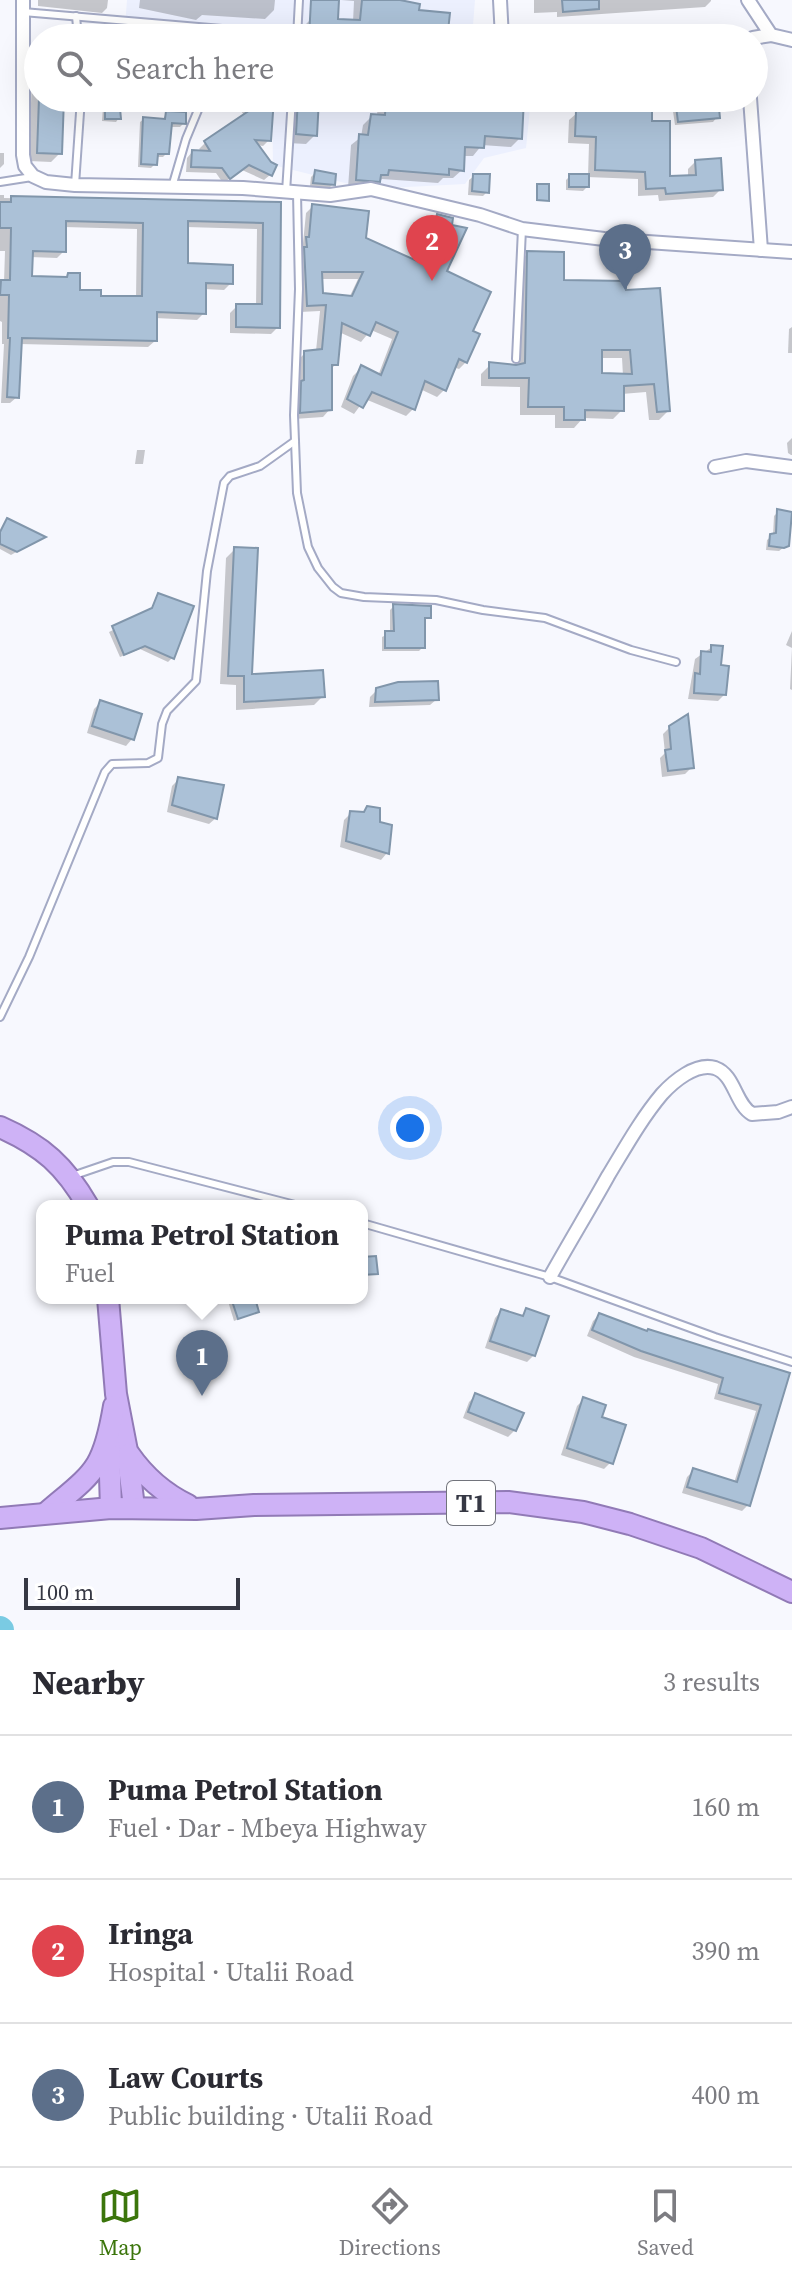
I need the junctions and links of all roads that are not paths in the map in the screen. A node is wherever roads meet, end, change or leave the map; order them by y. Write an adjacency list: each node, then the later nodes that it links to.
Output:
1 (299, 0): 8 (lane)
2 (500, 0): 9 (street)
3 (748, 0): 10 (street)
4 (23, 6): 5 (lane); 19 (street)
5 (76, 16): 6 (lane); 7 (lane)
6 (77, 24)
7 (166, 24)
8 (298, 24)
9 (501, 24)
10 (764, 24)
11 (768, 30): 12 (street)
12 (771, 35): 13 (street); 14 (street)
13 (768, 36)
14 (792, 40)
15 (80, 112): 21 (lane)
16 (197, 112): 22 (lane)
17 (292, 112): 23 (lane)
18 (751, 112): 25 (street)
19 (33, 176): 20 (lane); 21 (street)
20 (0, 182)
21 (75, 185): 22 (street)
22 (172, 187): 23 (street)
23 (292, 193): 24 (street); 28 (lane)
24 (522, 229): 25 (street); 27 (lane)
25 (761, 250): 26 (street)
26 (792, 252)
27 (516, 359)
28 (295, 441): 31 (lane); 32 (lane)
29 (715, 467): 30 (street)
30 (792, 467)
31 (676, 662)
32 (0, 1017)
33 (792, 1107): 39 (street)
34 (8, 1131): 35 (highway)
35 (71, 1177): 36 (highway); 37 (lane)
36 (84, 1200)
37 (276, 1200)
38 (368, 1225): 39 (lane)
39 (550, 1277): 41 (lane)
40 (108, 1304): 42 (highway)
41 (792, 1362)
42 (116, 1394): 43 (highway); 44 (highway)
43 (108, 1438): 46 (highway); 48 (highway)
44 (127, 1451): 45 (highway); 47 (highway)
45 (134, 1507): 46 (highway, T1); 47 (highway, T1)
46 (111, 1508): 48 (highway, T1)
47 (196, 1509): 50 (highway, T1)
48 (46, 1513): 49 (highway, T1)
49 (8, 1517)
50 (792, 1592)

